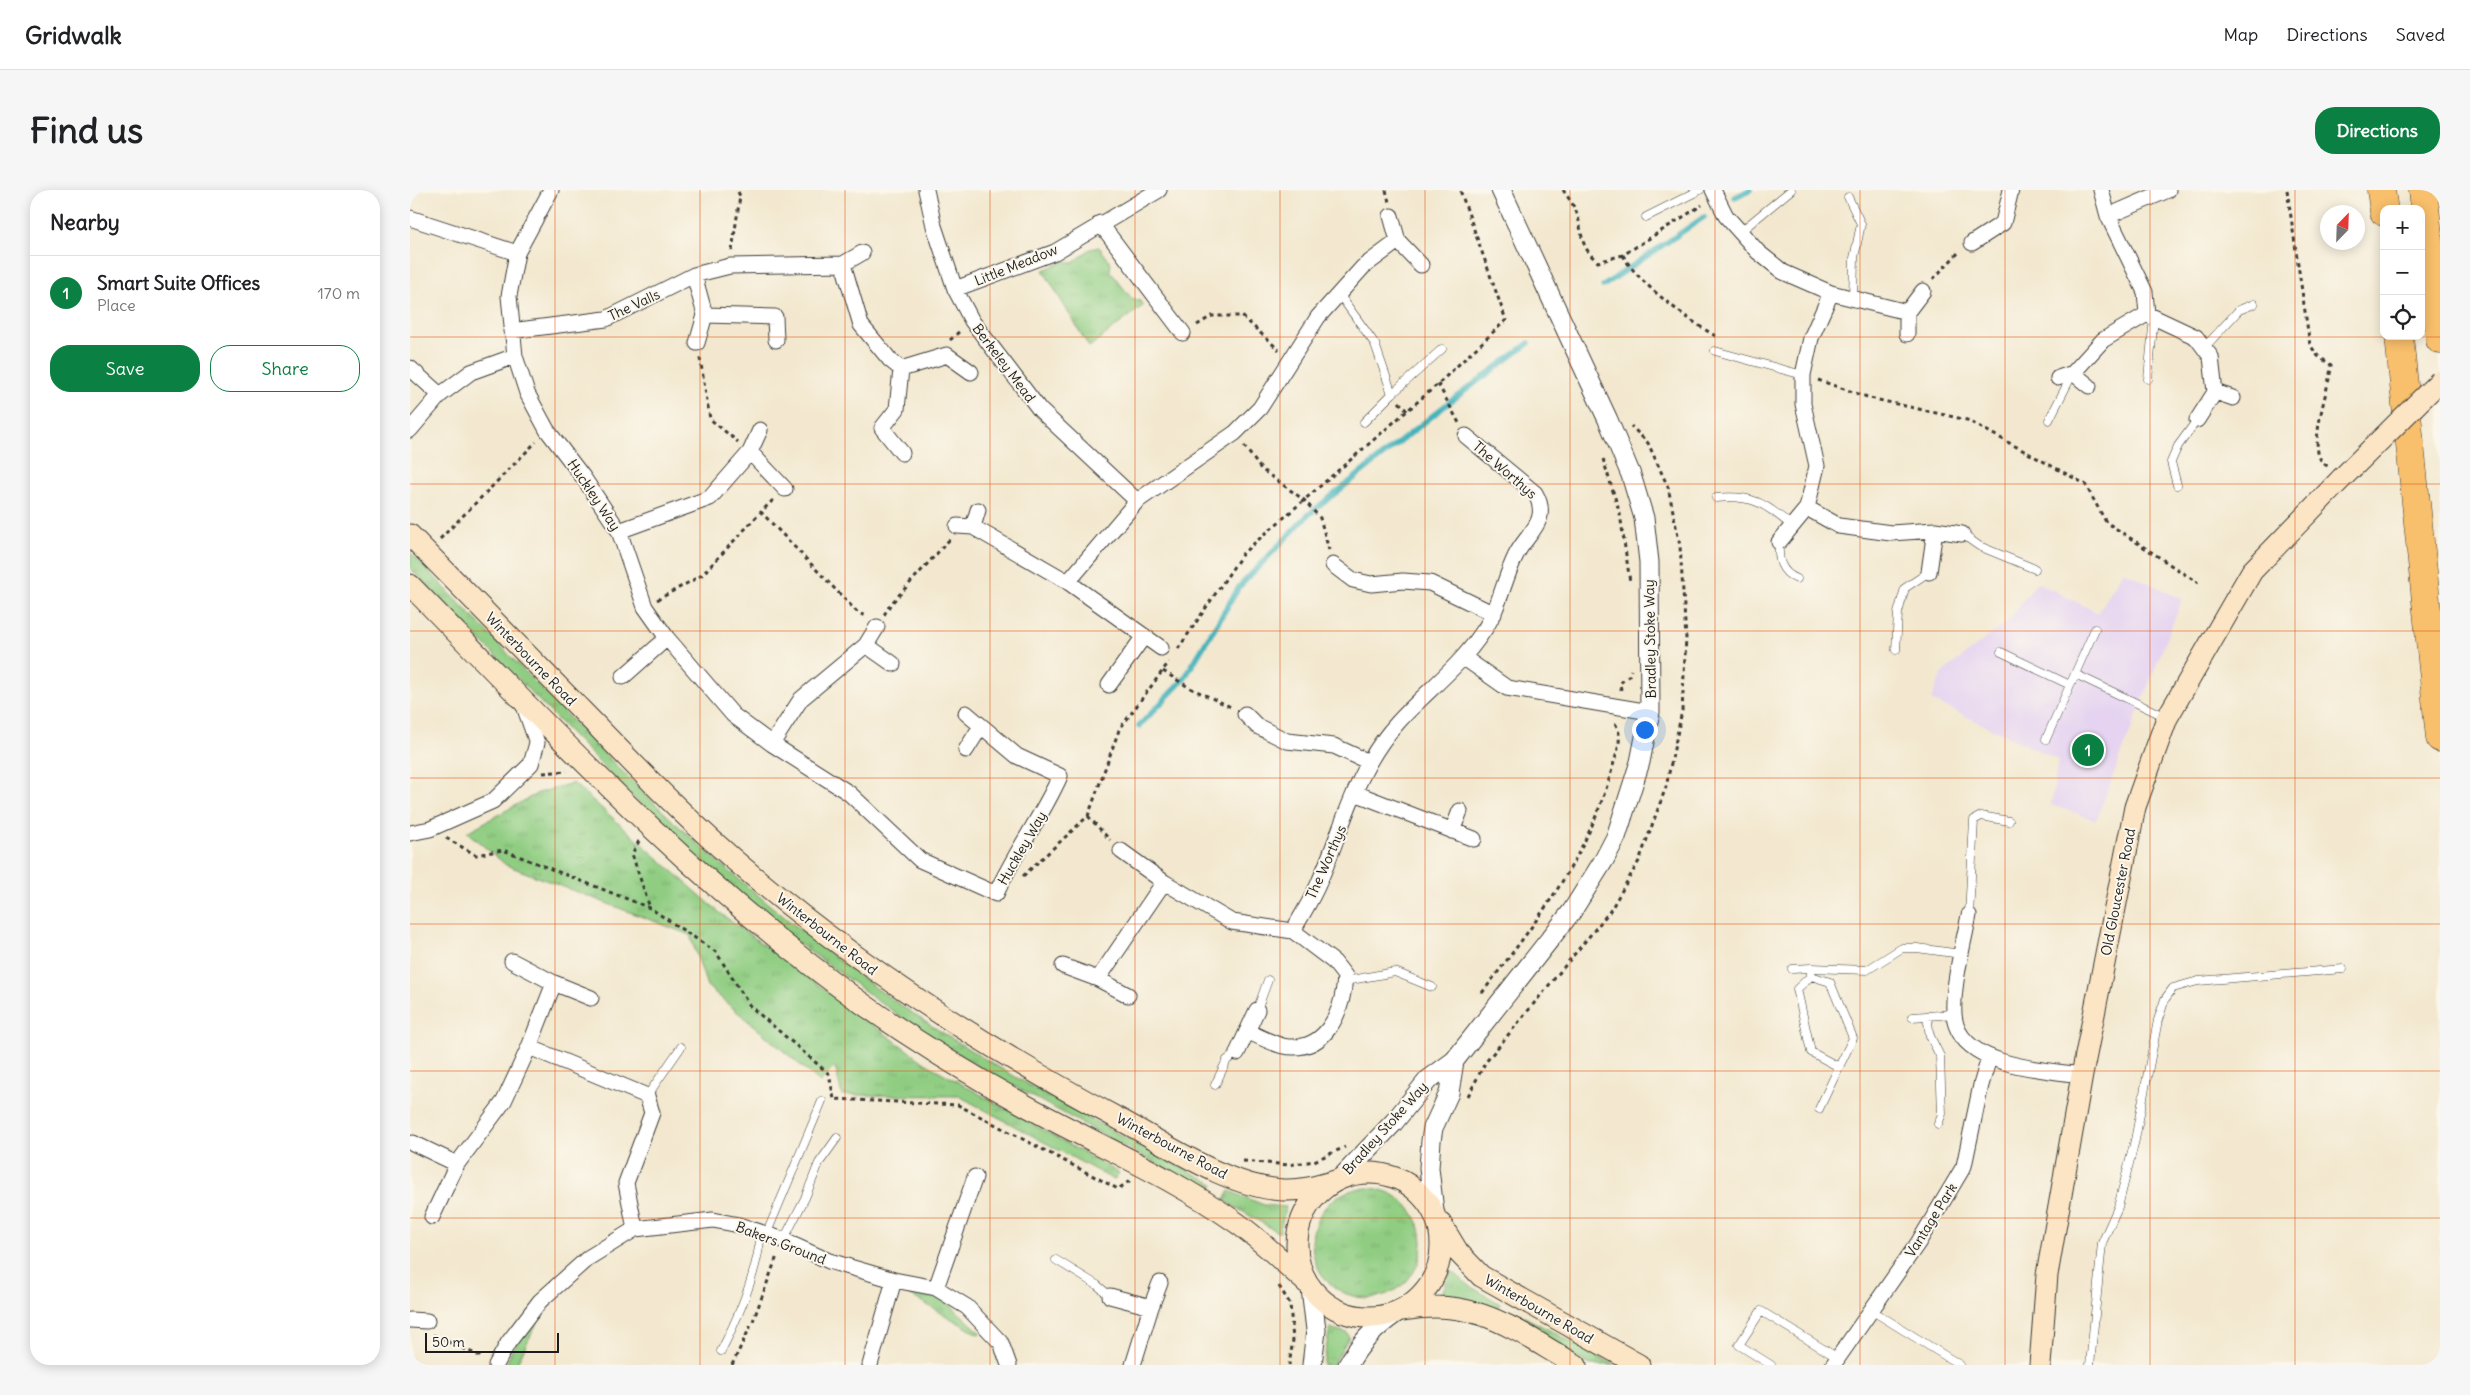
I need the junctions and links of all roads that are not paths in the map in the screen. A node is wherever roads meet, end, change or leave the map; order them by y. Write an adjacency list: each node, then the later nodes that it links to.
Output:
1 (551, 190): 23 (street, Huckley Way)
2 (926, 190): 28 (street, Berkeley Mead)
3 (1158, 190): 19 (street, Little Meadow)
4 (1501, 190): 105 (street, Bradley Stoke Way)
5 (1700, 190): 17 (lane)
6 (1791, 190): 20 (lane)
7 (2011, 190): 22 (street)
8 (2102, 190): 16 (street)
9 (2168, 190): 16 (street)
10 (2381, 190): 14 (highway)
11 (2423, 190): 42 (highway)
12 (1714, 194): 20 (street)
13 (1848, 196): 32 (lane)
14 (2383, 205)
15 (1391, 216): 21 (street)
16 (2108, 216): 36 (street)
17 (1646, 217)
18 (410, 218): 23 (street)
19 (1100, 223): 28 (street, Little Meadow); 38 (street)
20 (1740, 232): 30 (street)
21 (1398, 241): 26 (street); 31 (street)
22 (1972, 243)
23 (517, 253): 37 (street, Huckley Way)
24 (862, 253): 25 (street, The Valls)
25 (843, 264): 27 (street, The Valls); 49 (street)
26 (1421, 266)
27 (694, 275): 35 (street); 37 (street, The Valls)
28 (956, 289): 72 (street, Berkeley Mead)
29 (1923, 291): 34 (street)
30 (1831, 293): 32 (street); 52 (street)
31 (1339, 294): 58 (lane); 72 (street)
32 (1853, 299): 34 (street)
33 (2254, 304): 44 (lane)
34 (1906, 312): 39 (street)
35 (705, 315): 40 (street); 43 (street)
36 (2150, 315): 44 (street); 51 (street); 54 (lane)
37 (511, 331): 47 (street, Huckley Way)
38 (1183, 333)
39 (1907, 334)
40 (776, 340)
41 (2399, 340): 110 (highway)
42 (2440, 340)
43 (697, 343)
44 (2204, 348): 57 (street)
45 (1442, 349): 58 (lane)
46 (1715, 352): 52 (lane)
47 (515, 356): 59 (street); 79 (street, Huckley Way)
48 (410, 368): 59 (street)
49 (901, 369): 50 (street); 68 (street)
50 (971, 372)
51 (2073, 373): 53 (street); 56 (street); 61 (lane)
52 (1803, 374): 73 (street)
53 (2058, 378)
54 (2148, 379)
55 (2440, 381): 108 (main road, Old Gloucester Road, bridge)
56 (2089, 386)
57 (2214, 392): 60 (street); 62 (street)
58 (1392, 394): 63 (lane)
59 (440, 396): 64 (street)
60 (2233, 398)
61 (2049, 420)
62 (2197, 420): 69 (lane)
63 (1364, 422)
64 (410, 430)
65 (760, 430): 67 (street)
66 (1466, 436): 89 (street, The Worthys)
67 (750, 452): 70 (street); 79 (street)
68 (902, 453)
69 (2177, 485)
70 (785, 489)
71 (1716, 498): 76 (lane)
72 (1137, 501): 87 (street)
73 (1807, 508): 76 (street); 78 (street)
74 (978, 510): 77 (street)
75 (957, 526): 77 (street)
76 (1792, 526): 82 (street)
77 (973, 527): 87 (street)
78 (1935, 530): 80 (street); 85 (street)
79 (619, 531): 93 (street, Huckley Way)
80 (1962, 534): 84 (lane)
81 (410, 535): 160 (main road, Winterbourne Road)
82 (1779, 542): 86 (lane)
83 (1334, 565): 89 (street)
84 (2035, 569)
85 (1929, 572): 96 (lane)
86 (1797, 579)
87 (1068, 582): 92 (street)
88 (410, 585): 104 (main road)
89 (1494, 614): 98 (street, The Worthys)
90 (879, 625): 94 (street)
91 (2095, 629): 100 (lane)
92 (1144, 636): 95 (street); 102 (street)
93 (667, 638): 101 (street); 112 (street, Huckley Way)
94 (866, 645): 99 (street); 112 (street)
95 (1161, 648)
96 (1896, 650)
97 (2001, 652): 103 (lane)
98 (1464, 657): 105 (street); 114 (street, The Worthys)
99 (893, 664)
100 (2075, 674): 103 (lane); 108 (lane)
101 (623, 676)
102 (1109, 685)
103 (2070, 685): 111 (lane)
104 (522, 699): 119 (street); 169 (main road)
105 (1650, 712): 148 (street, Bradley Stoke Way)
106 (966, 713): 109 (street, Huckley Way)
107 (1245, 714): 114 (street)
108 (2167, 718): 150 (main road, Old Gloucester Road)
109 (981, 726): 112 (street, Huckley Way); 113 (street)
110 (2440, 738)
111 (2046, 739)
112 (772, 744)
113 (966, 750)
114 (1369, 762): 115 (street, The Worthys)
115 (1355, 793): 118 (street); 124 (street, The Worthys)
116 (1460, 811): 118 (street)
117 (2009, 821): 123 (lane)
118 (1452, 831): 120 (street)
119 (410, 833)
120 (1474, 839)
121 (1121, 851): 122 (street)
122 (1164, 882): 124 (street); 132 (street)
123 (1969, 915): 125 (street)
124 (1293, 931): 134 (street)
125 (1961, 954): 128 (lane); 140 (street)
126 (512, 961): 135 (street)
127 (1063, 966): 132 (street)
128 (1811, 968): 129 (lane); 131 (lane)
129 (1792, 969)
130 (2343, 969): 190 (lane)
131 (1811, 976): 149 (lane); 149 (lane)
132 (1098, 979): 137 (street)
133 (1268, 980): 139 (lane)
134 (1345, 981): 136 (lane); 143 (street)
135 (554, 983): 138 (street); 144 (street)
136 (1432, 986)
137 (1128, 995)
138 (591, 998)
139 (1256, 1010): 143 (street)
140 (1955, 1014): 141 (lane); 147 (street)
141 (1927, 1016): 142 (lane); 155 (lane)
142 (1912, 1017)
143 (1247, 1031): 146 (street)
144 (529, 1047): 152 (street); 158 (street)
145 (681, 1047): 152 (lane)
146 (1237, 1053): 151 (lane)
147 (1989, 1058): 150 (street); 173 (street, Vantage Park)
148 (1454, 1061): 160 (street, Bradley Stoke Way); 161 (street, Bradley Stoke Way)
149 (1838, 1067): 154 (lane)
150 (2082, 1075): 189 (main road, Old Gloucester Road)
151 (1215, 1085)
152 (647, 1096): 163 (street)
153 (822, 1102): 164 (lane)
154 (1819, 1109)
155 (1938, 1124)
156 (837, 1138): 165 (lane)
157 (413, 1143): 158 (street)
158 (457, 1164): 162 (street)
159 (975, 1177): 170 (street)
160 (1338, 1180): 161 (main road); 169 (main road)
161 (1435, 1213): 174 (main road); 186 (main road, Winterbourne Road)
162 (432, 1217)
163 (636, 1229): 164 (street, Bakers Ground); 179 (street, Bakers Ground)
164 (763, 1234): 165 (street, Bakers Ground); 177 (lane)
165 (783, 1241): 167 (street, Bakers Ground)
166 (1056, 1260): 171 (lane)
167 (894, 1280): 170 (street, Bakers Ground); 180 (street)
168 (1160, 1283): 172 (street)
169 (1309, 1286): 174 (main road); 183 (street)
170 (936, 1288): 181 (street, Bakers Ground)
171 (1110, 1296): 172 (street)
172 (1151, 1307): 182 (street)
173 (1871, 1310): 178 (street, Vantage Park); 188 (lane)
174 (1399, 1312): 184 (street); 185 (main road)
175 (410, 1320): 176 (street)
176 (427, 1327)
177 (721, 1351)
178 (1836, 1361): 187 (lane)
179 (496, 1364)
180 (870, 1365)
181 (1009, 1365)
182 (1133, 1365)
183 (1312, 1365)
184 (1348, 1365)
185 (1576, 1365)
186 (1639, 1365)
187 (1771, 1365)
188 (1960, 1365)
189 (2040, 1365)
190 (2090, 1365)

